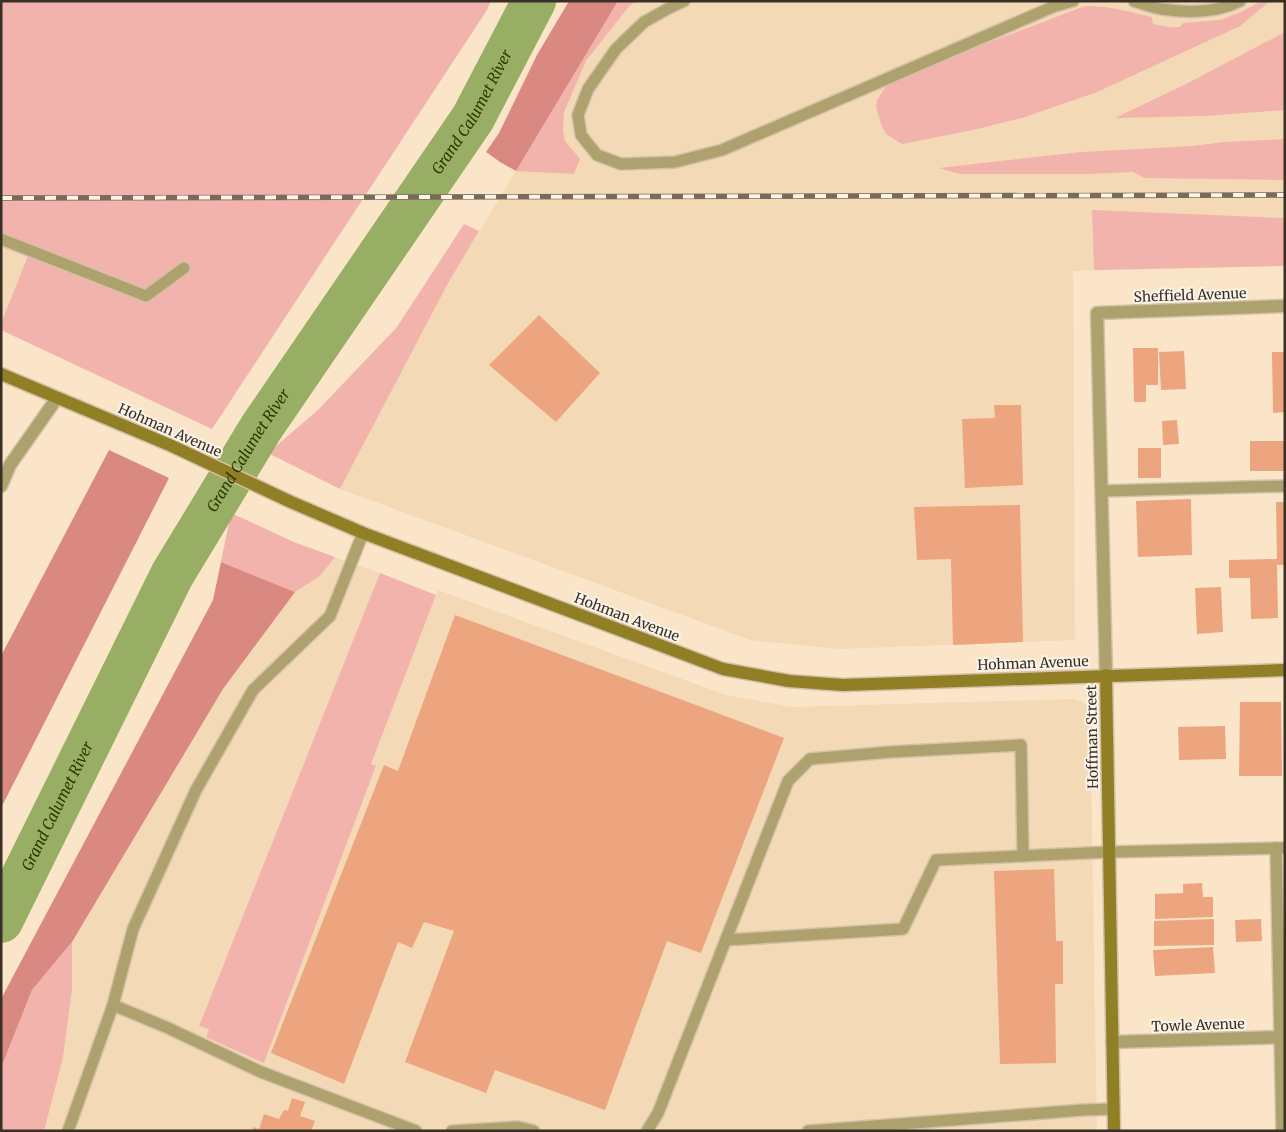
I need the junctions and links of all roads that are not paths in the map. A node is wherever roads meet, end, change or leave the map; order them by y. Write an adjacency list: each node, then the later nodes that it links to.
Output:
1 (684, 1): 2 (lane)
2 (1073, 1)
3 (1134, 1): 4 (lane)
4 (1240, 1)
5 (1, 239): 6 (lane)
6 (184, 268)
7 (1285, 306): 8 (street, Sheffield Avenue)
8 (1097, 312): 14 (street, Hoffman Street)
9 (1, 374): 10 (main road, Hohman Avenue)
10 (57, 398): 11 (street); 15 (main road, Hohman Avenue)
11 (6, 463): 12 (street)
12 (1, 486)
13 (1285, 486): 14 (lane)
14 (1102, 491): 17 (street, Hoffman Street)
15 (363, 533): 17 (main road, Hohman Avenue); 22 (lane)
16 (1285, 670): 17 (main road, Hohman Avenue)
17 (1106, 675): 19 (main road, Hoffman Street)
18 (1280, 848): 19 (lane); 23 (lane)
19 (1109, 852): 20 (lane); 24 (main road, Hoffman Street)
20 (1024, 856): 21 (lane); 21 (lane)
21 (726, 940): 30 (lane)
22 (113, 1005): 26 (lane); 27 (lane)
23 (1282, 1037): 24 (street, Towle Avenue); 33 (lane)
24 (1112, 1042): 25 (main road, Hoffman Street)
25 (1114, 1109): 31 (lane); 32 (main road, Hoffman Street)
26 (68, 1131)
27 (416, 1131)
28 (452, 1131): 29 (lane)
29 (534, 1131)
30 (647, 1131)
31 (808, 1131)
32 (1114, 1131)
33 (1282, 1131)

